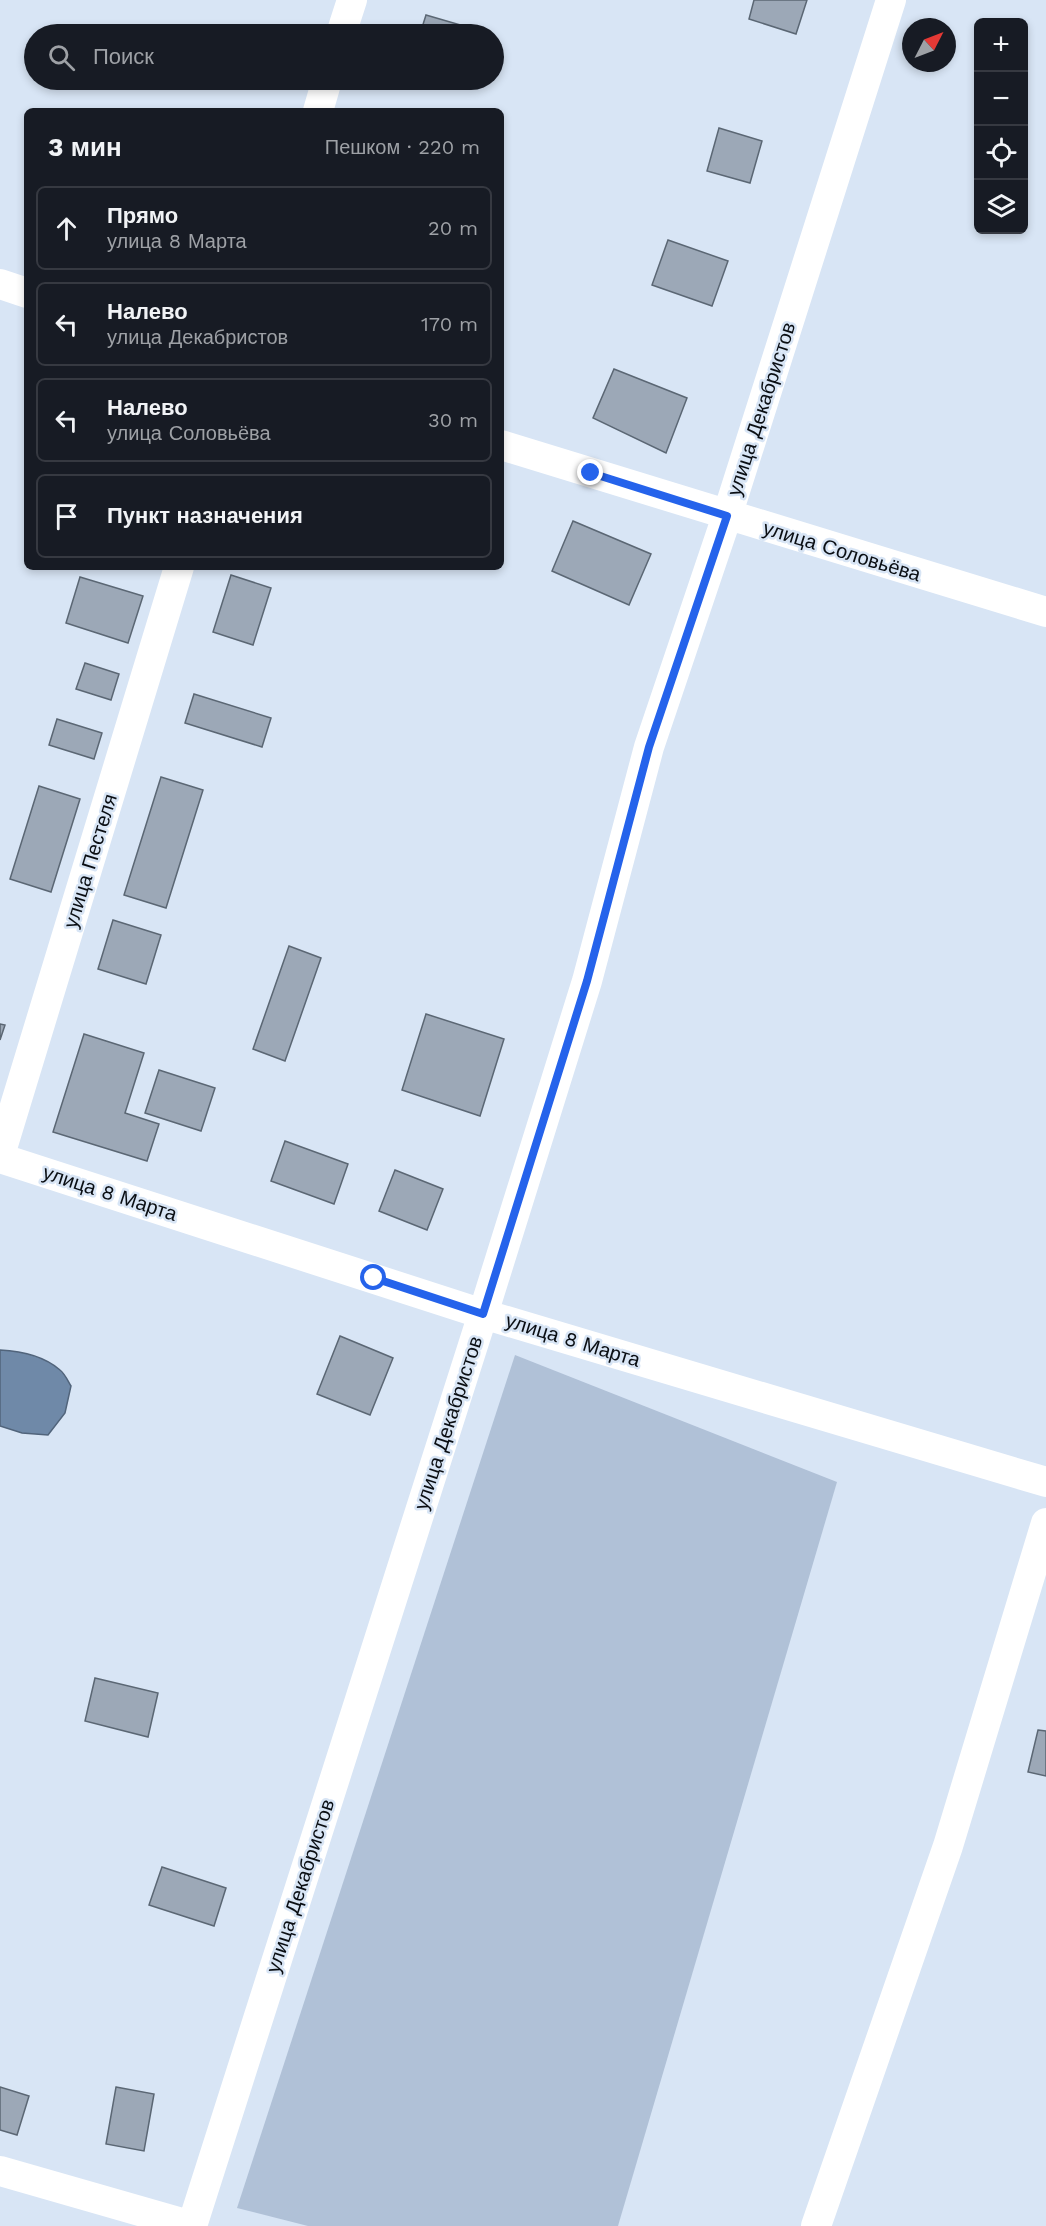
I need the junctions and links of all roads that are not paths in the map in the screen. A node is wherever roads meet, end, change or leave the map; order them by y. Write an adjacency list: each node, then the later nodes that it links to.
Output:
1 (352, 0): 3 (street)
2 (891, 0): 9 (street, улица Декабристов)
3 (344, 24)
4 (324, 90): 5 (street)
5 (319, 108)
6 (0, 284): 7 (street)
7 (24, 292)
8 (504, 446): 9 (street, улица Соловьёва)
9 (727, 516): 11 (street, улица Соловьёва); 13 (street, улица Декабристов)
10 (178, 570): 12 (street, улица Пестеля)
11 (1046, 612)
12 (0, 1157): 13 (street, улица 8 Марта)
13 (483, 1314): 14 (street, улица 8 Марта); 17 (street, улица Декабристов)
14 (1046, 1482)
15 (1046, 1523): 18 (street)
16 (0, 2171): 17 (street)
17 (192, 2226)
18 (816, 2226)

